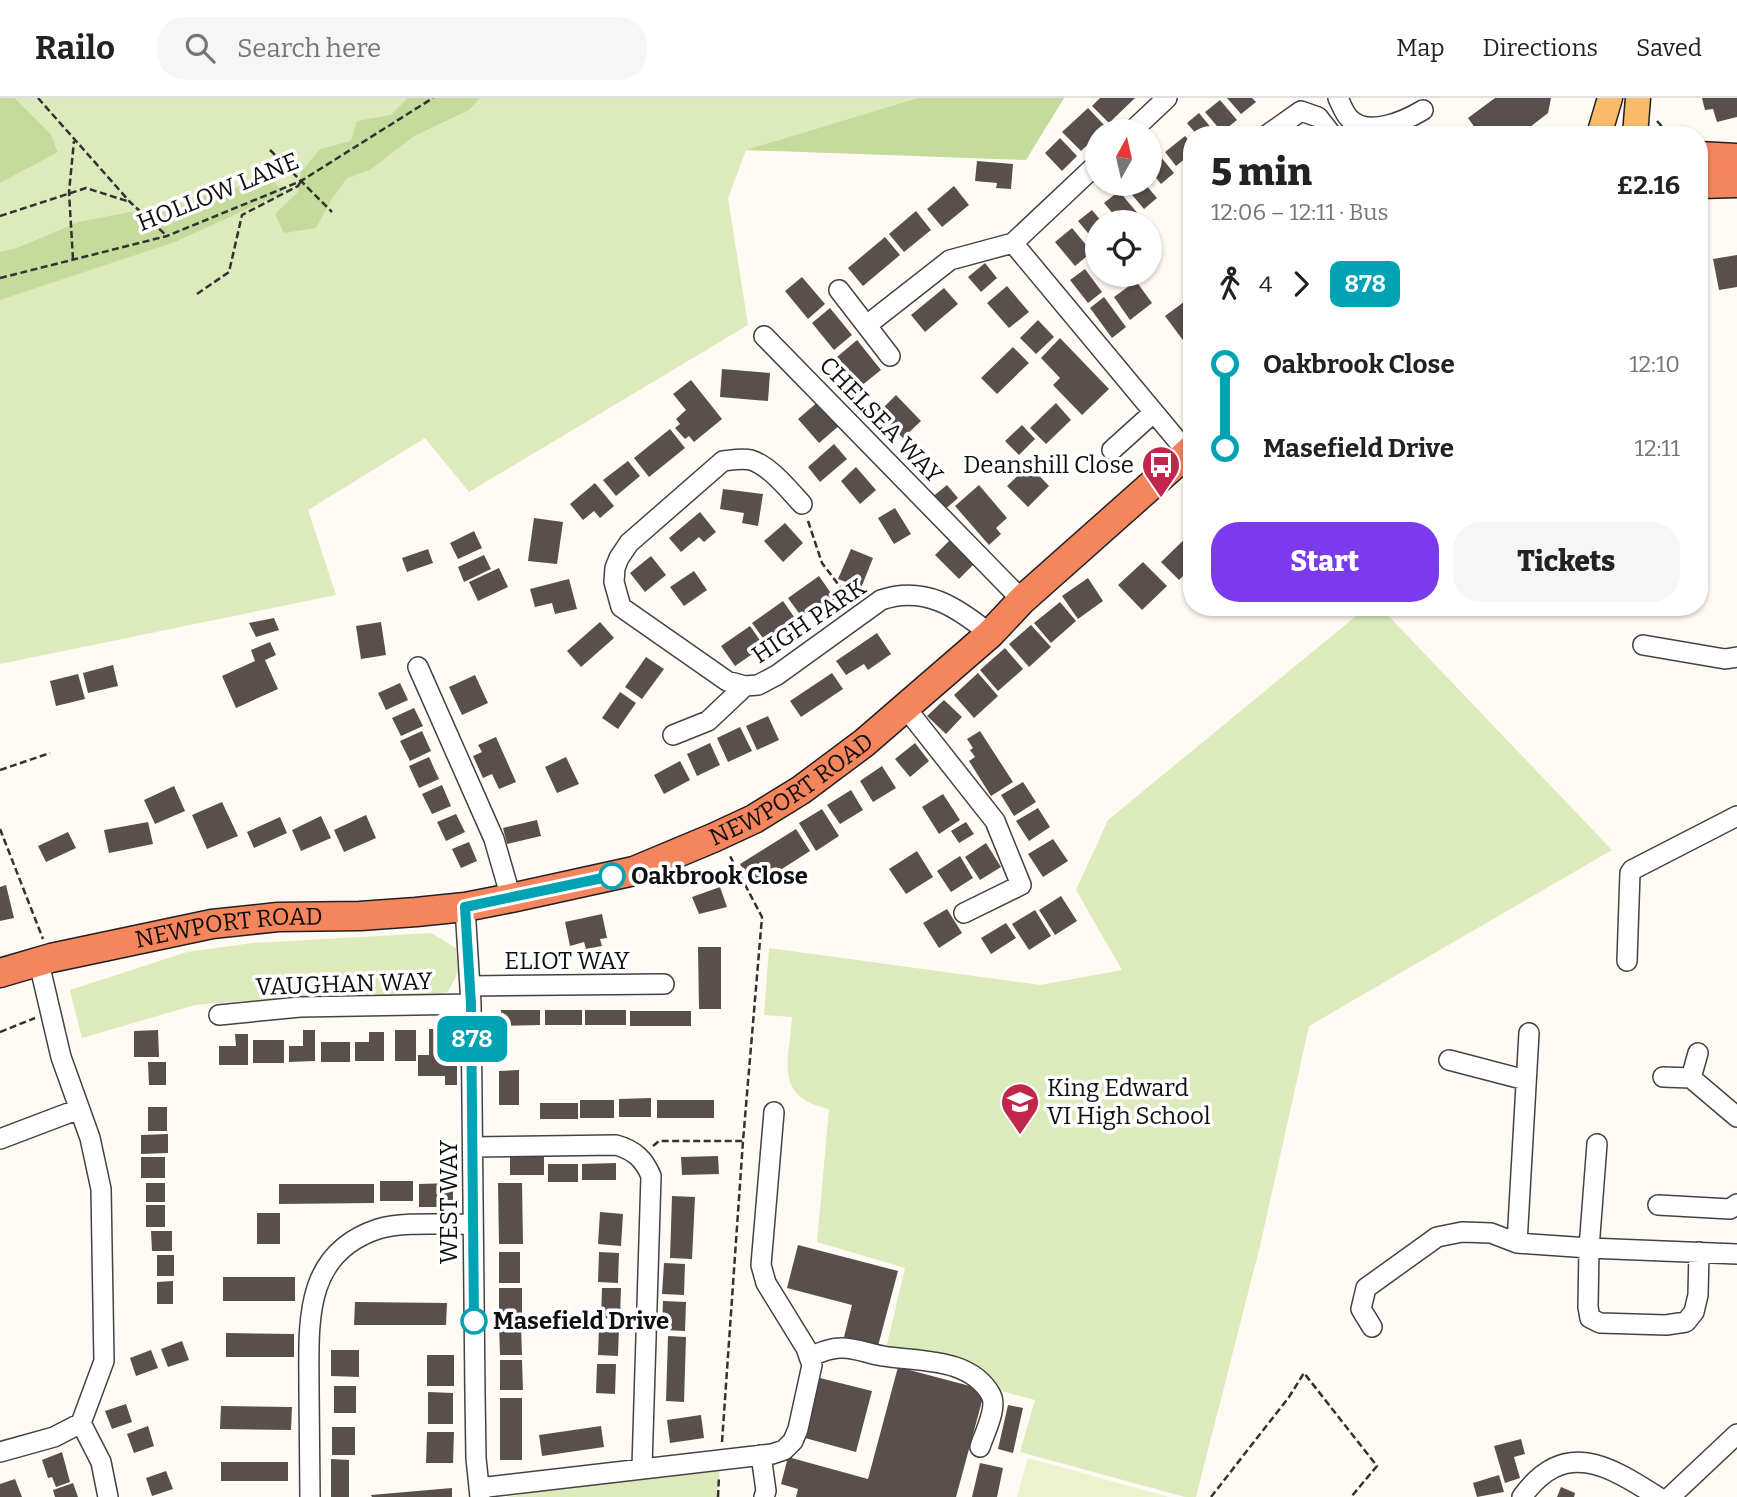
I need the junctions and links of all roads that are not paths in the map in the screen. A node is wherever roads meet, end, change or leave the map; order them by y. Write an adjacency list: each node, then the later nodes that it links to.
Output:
1 (1167, 98): 7 (street)
2 (1338, 98): 8 (street)
3 (1610, 98): 12 (main road)
4 (1638, 98): 13 (main road)
5 (1297, 105): 9 (street); 10 (street)
6 (1423, 110): 8 (street)
7 (1145, 119)
8 (1349, 119): 11 (street)
9 (1276, 126)
10 (1325, 126)
11 (1341, 126)
12 (1602, 126)
13 (1636, 126)
14 (1708, 156): 15 (highway)
15 (1737, 158)
16 (1085, 175): 19 (street)
17 (1737, 183): 18 (highway)
18 (1708, 184)
19 (1013, 243): 21 (street); 24 (street)
20 (839, 290): 21 (street)
21 (867, 325): 23 (street)
22 (764, 336): 29 (street, CHELSEA WAY)
23 (890, 356)
24 (1153, 413): 25 (street); 26 (street)
25 (1183, 444)
26 (1112, 450)
27 (1183, 455): 29 (highway, NEWPORT ROAD)
28 (802, 504): 34 (street, HIGH PARK)
29 (1022, 600): 30 (highway, NEWPORT ROAD)
30 (990, 634): 34 (street, HIGH PARK); 35 (highway, NEWPORT ROAD)
31 (1643, 645): 32 (street)
32 (1737, 657)
33 (418, 667): 38 (street)
34 (745, 686): 36 (street)
35 (905, 708): 38 (highway, NEWPORT ROAD); 40 (street)
36 (673, 735)
37 (1737, 816): 42 (street)
38 (511, 898): 39 (highway, NEWPORT ROAD)
39 (465, 907): 41 (highway, NEWPORT ROAD); 45 (street, WEST WAY)
40 (964, 913)
41 (45, 961): 43 (highway, NEWPORT ROAD); 53 (street)
42 (1627, 961)
43 (0, 973)
44 (664, 985): 45 (street, ELIOT WAY)
45 (471, 995): 46 (street, VAUGHAN WAY); 59 (street, WEST WAY)
46 (219, 1014)
47 (1529, 1033): 52 (street)
48 (1698, 1053): 51 (street)
49 (1449, 1060): 52 (street)
50 (1663, 1077): 51 (street)
51 (1691, 1078): 55 (street)
52 (1526, 1080): 63 (street)
53 (79, 1109): 57 (street); 69 (street)
54 (775, 1112): 68 (street)
55 (1737, 1117): 56 (street)
56 (1737, 1126)
57 (0, 1139)
58 (1597, 1144): 64 (street)
59 (473, 1147): 62 (street, WEST WAY); 74 (street)
60 (1737, 1204): 61 (street)
61 (1658, 1205)
62 (473, 1224): 75 (street, WEST WAY); 77 (street)
63 (1517, 1242): 64 (street); 67 (street)
64 (1589, 1248): 65 (street); 65 (street)
65 (1699, 1252): 66 (street)
66 (1737, 1254)
67 (1372, 1327)
68 (809, 1357): 71 (street); 73 (street)
69 (81, 1423): 72 (street); 76 (street)
70 (1737, 1434): 81 (street)
71 (980, 1447)
72 (0, 1452)
73 (761, 1455): 74 (street); 78 (street)
74 (642, 1467): 75 (street)
75 (479, 1493)
76 (108, 1497)
77 (310, 1497)
78 (764, 1497)
79 (1522, 1497): 80 (street)
80 (1658, 1497)
81 (1670, 1497)

